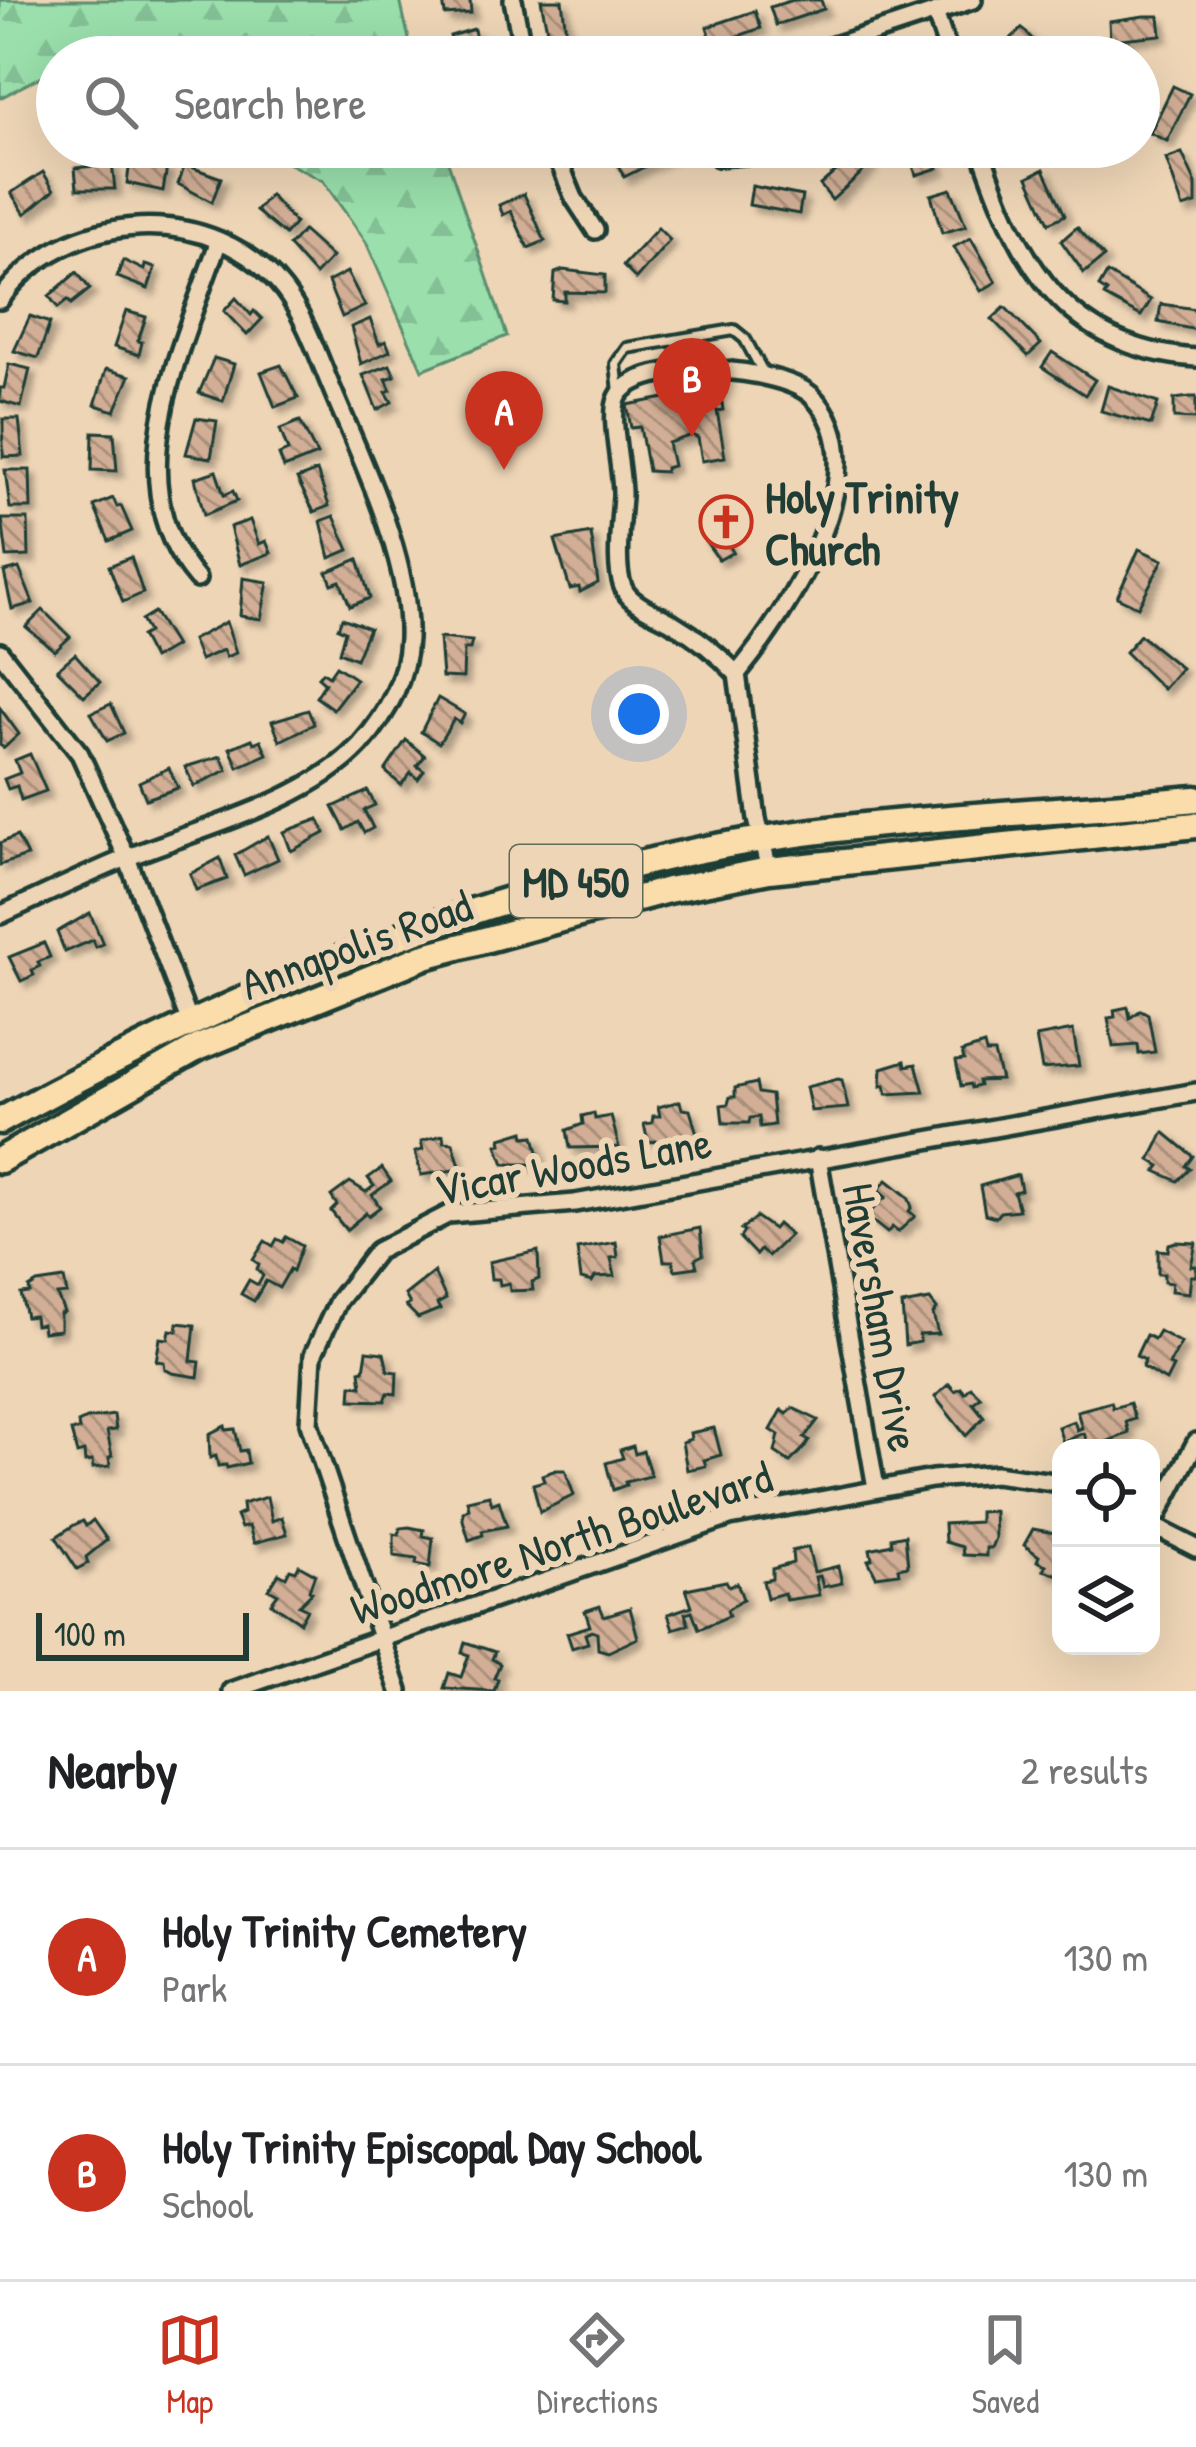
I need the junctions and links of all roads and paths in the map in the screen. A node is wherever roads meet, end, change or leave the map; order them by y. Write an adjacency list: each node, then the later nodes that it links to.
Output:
1 (513, 0): 4 (street)
2 (973, 0): 3 (street)
3 (935, 12): 5 (street); 6 (street)
4 (520, 36)
5 (863, 36)
6 (943, 36)
7 (562, 168): 9 (street)
8 (988, 168): 12 (street)
9 (595, 230)
10 (218, 243): 11 (street); 15 (street); 21 (street)
11 (0, 300)
12 (1196, 358)
13 (767, 380): 14 (street); 14 (lane); 17 (street)
14 (619, 394): 17 (street)
15 (197, 579)
16 (0, 652): 21 (street)
17 (737, 674): 20 (street)
18 (1196, 799): 20 (main road, Annapolis Road / MD 450)
19 (1196, 825): 22 (main road, Annapolis Road / MD 450)
20 (762, 840): 22 (street); 24 (main road, Annapolis Road / MD 450)
21 (127, 857): 23 (street); 24 (street)
22 (769, 870): 25 (main road, Annapolis Road / MD 450)
23 (0, 915)
24 (189, 1021): 25 (street); 27 (main road, Annapolis Road / MD 450)
25 (199, 1047): 29 (main road, Annapolis Road / MD 450)
26 (1196, 1092): 28 (street, Vicar Woods Lane)
27 (0, 1121)
28 (818, 1158): 32 (street, Haversham Drive); 36 (street, Vicar Woods Lane)
29 (0, 1160)
30 (1196, 1442): 33 (street)
31 (1052, 1482): 32 (street, Woodmore North Boulevard)
32 (876, 1488): 36 (street, Woodmore North Boulevard)
33 (1160, 1510)
34 (1160, 1529): 35 (street)
35 (1196, 1548)
36 (380, 1636): 37 (street, Woodmore North Boulevard); 38 (street, Vicar Woods Lane)
37 (231, 1691)
38 (399, 1691)

